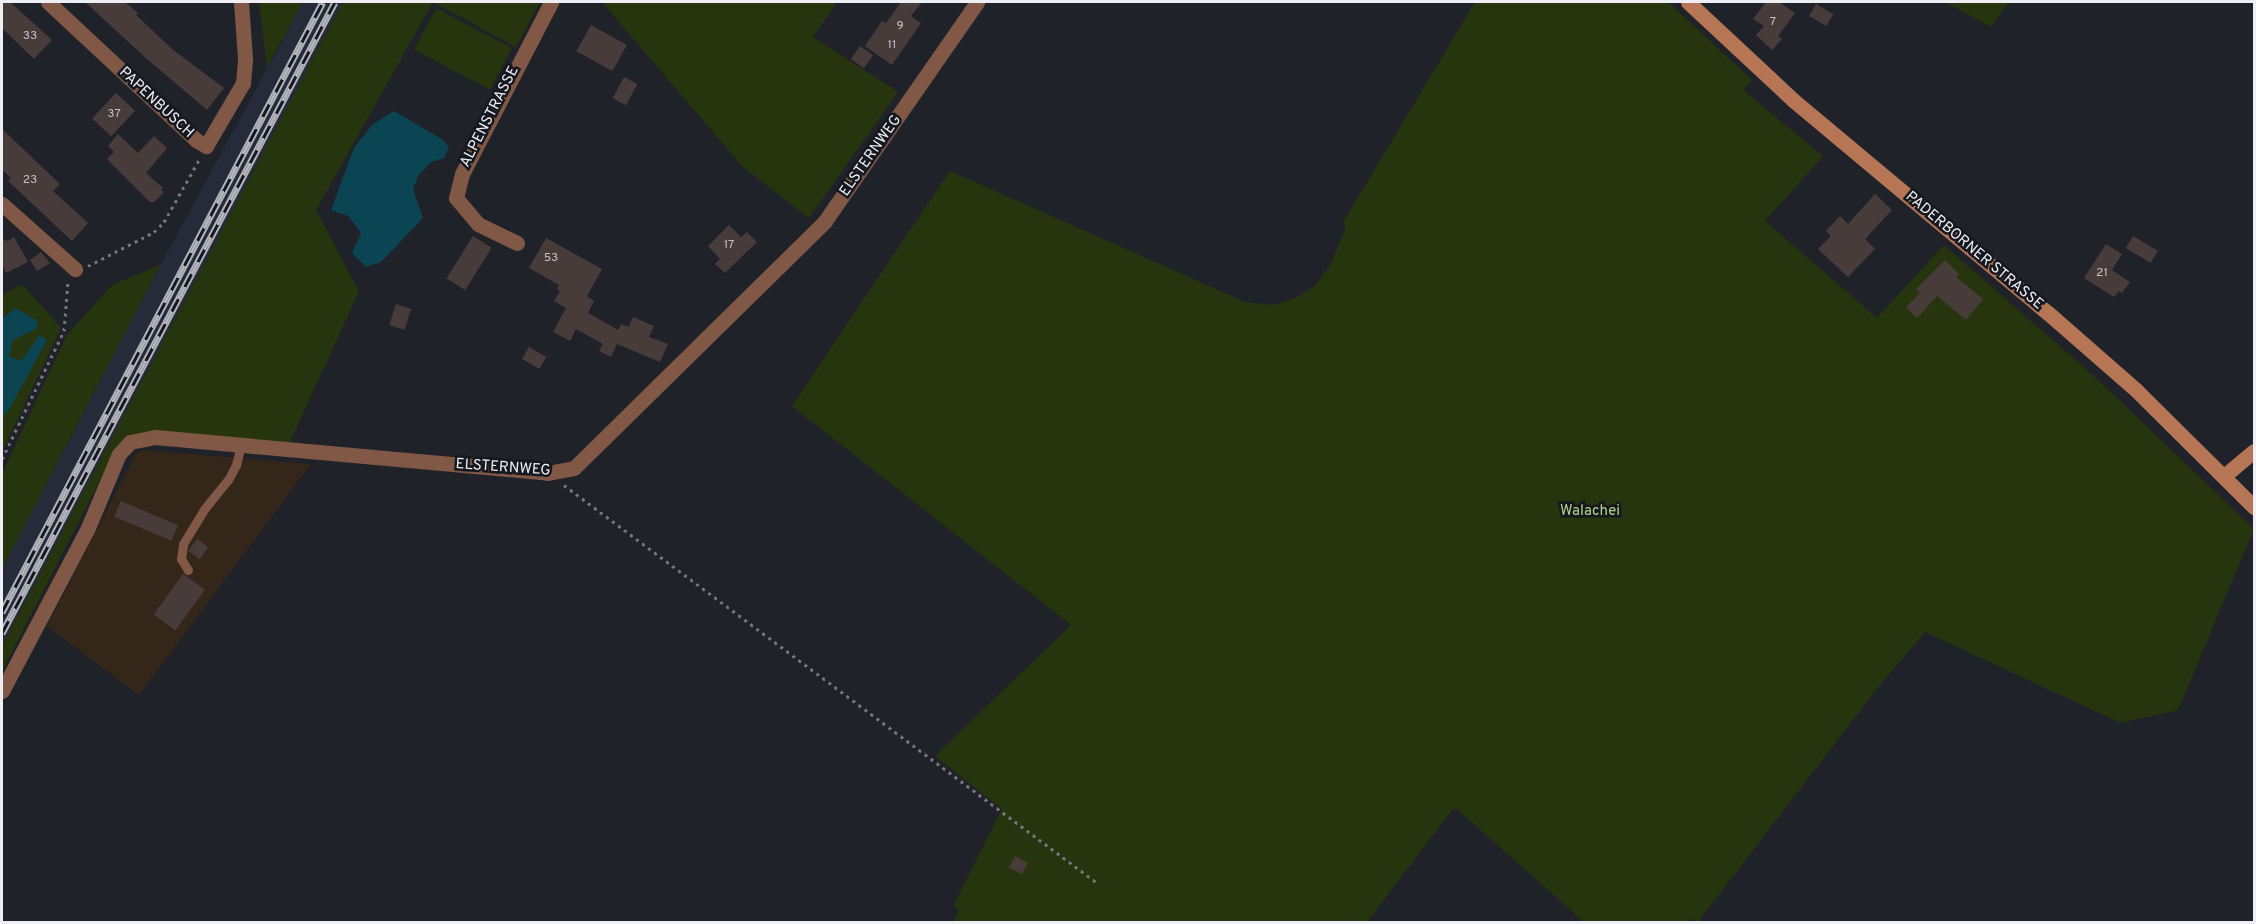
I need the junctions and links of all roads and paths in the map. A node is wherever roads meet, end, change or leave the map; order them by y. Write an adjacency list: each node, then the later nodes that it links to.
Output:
1 (48, 2): 6 (street, PAPENBUSCH)
2 (241, 2): 6 (street, PAPENBUSCH)
3 (551, 2): 8 (street, ALPENSTRASSE)
4 (977, 2): 13 (street, ELSTERNWEG)
5 (1688, 2): 14 (main road, PADERBORNER STRASSE)
6 (206, 146): 9 (path)
7 (2, 204): 9 (street)
8 (517, 243)
9 (72, 267): 12 (path)
10 (241, 445): 13 (street, ELSTERNWEG); 16 (lane); 17 (street, ELSTERNWEG)
11 (2254, 451): 14 (main road)
12 (2, 459)
13 (548, 473): 18 (path)
14 (2224, 476): 15 (main road, PADERBORNER STRASSE)
15 (2254, 507)
16 (188, 570)
17 (2, 691)
18 (1096, 882)

